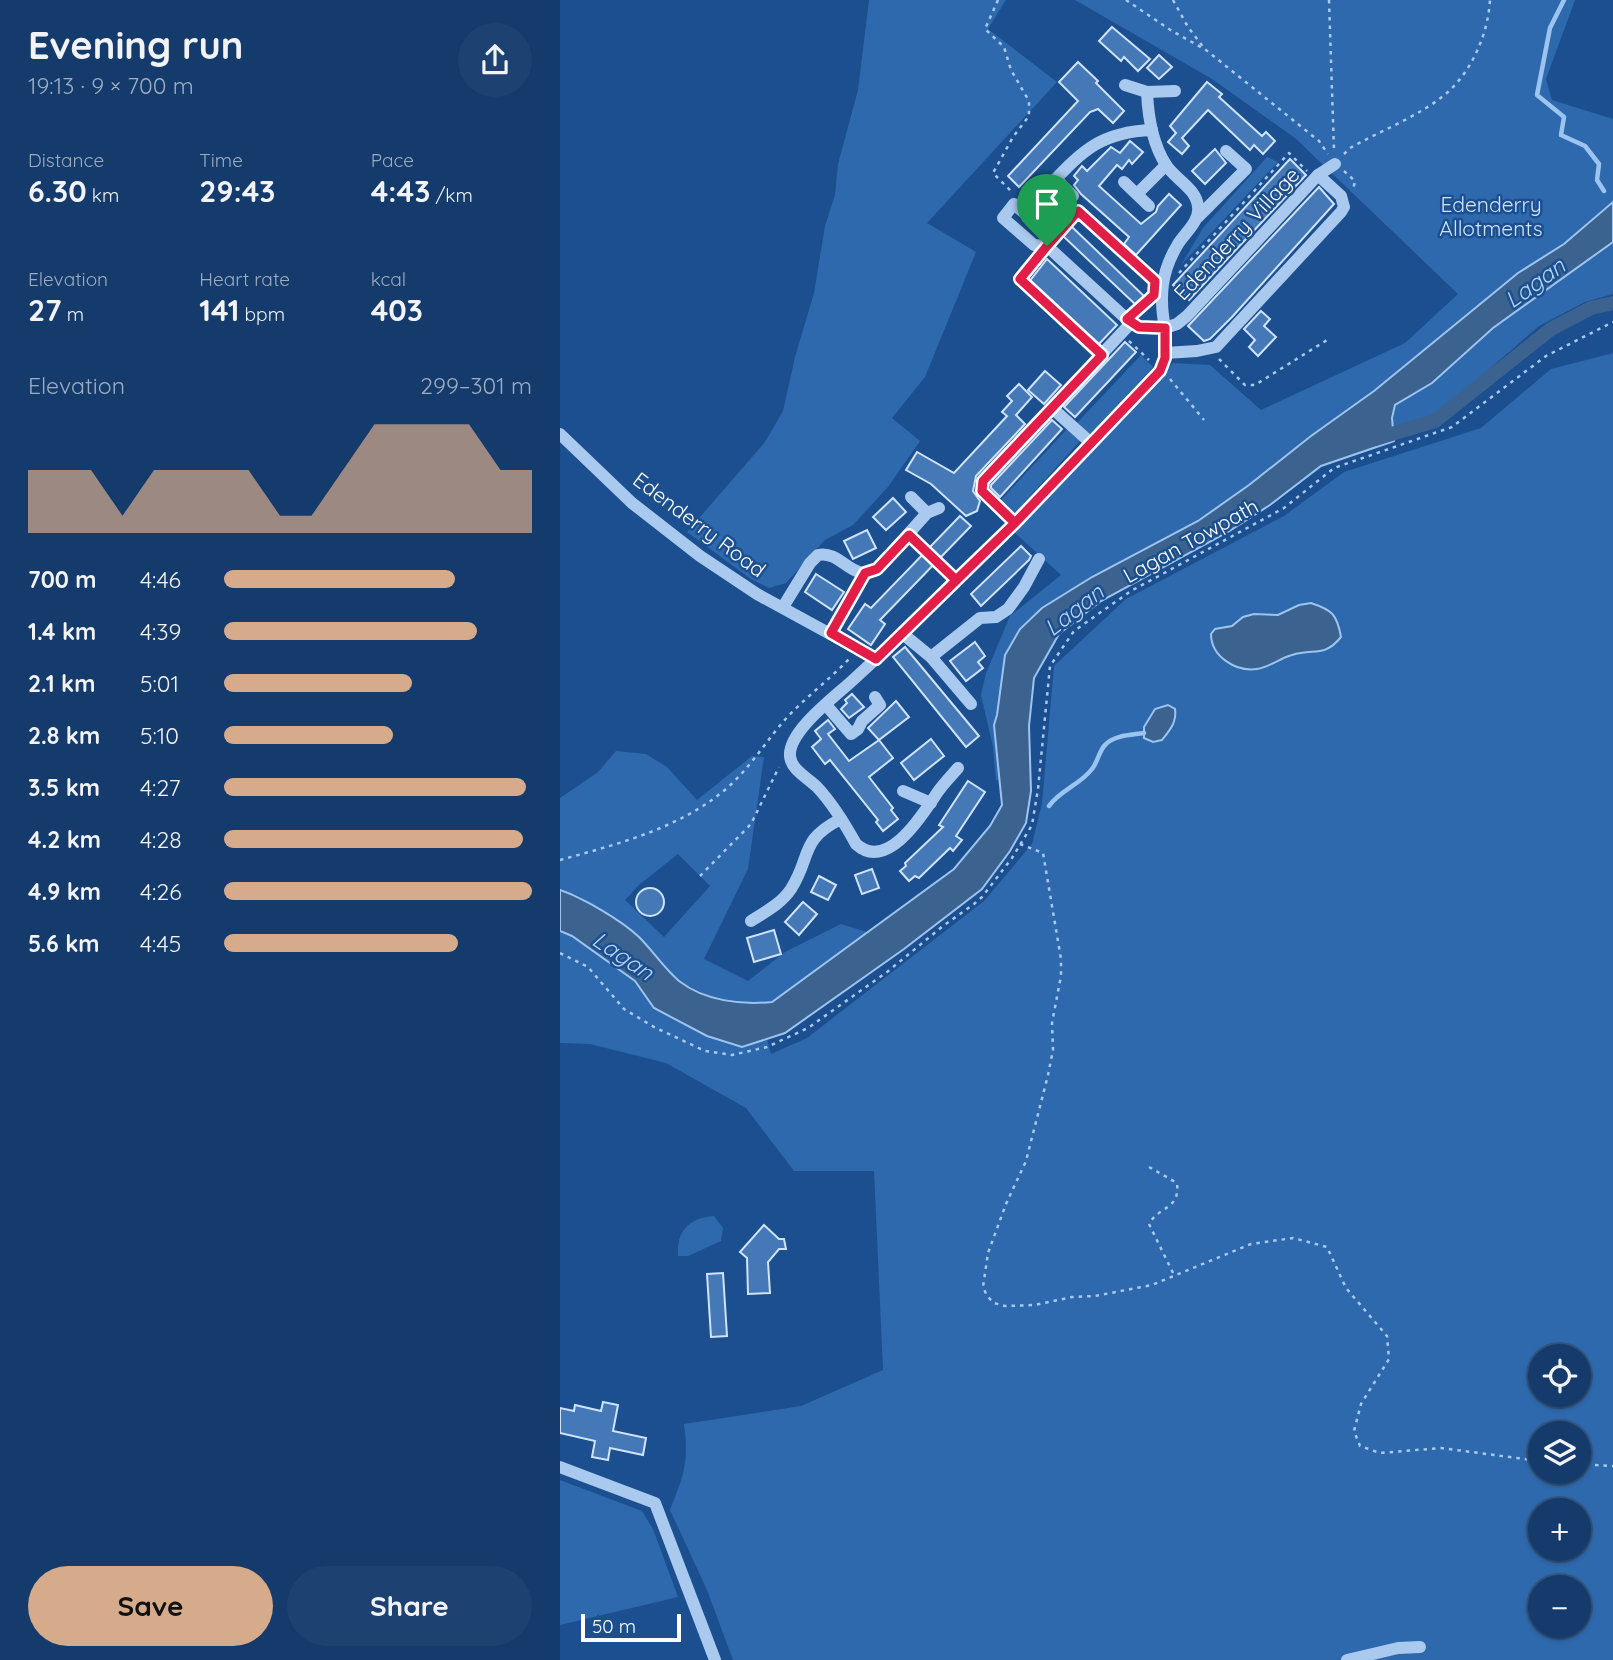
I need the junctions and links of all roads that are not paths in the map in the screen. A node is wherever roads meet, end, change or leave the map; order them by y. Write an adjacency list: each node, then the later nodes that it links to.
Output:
1 (1125, 85): 3 (street)
2 (1175, 91): 3 (street)
3 (1147, 92): 4 (street)
4 (1152, 130): 7 (street); 9 (street)
5 (1226, 151): 15 (street)
6 (1335, 164): 8 (street, Edenderry Village)
7 (1166, 165): 12 (street); 15 (street)
8 (1317, 177): 18 (street, Edenderry Village); 19 (street)
9 (1056, 179): 11 (street); 13 (street)
10 (1124, 182): 12 (street)
11 (1044, 191)
12 (1137, 194): 14 (street)
13 (1073, 196)
14 (1149, 206)
15 (1198, 217): 18 (street)
16 (1020, 279): 17 (street)
17 (1129, 321): 18 (street); 20 (street)
18 (1165, 328): 19 (street)
19 (1165, 352): 22 (street)
20 (1052, 408): 22 (street); 24 (street)
21 (560, 434): 26 (street, Edenderry Road)
22 (1091, 443): 24 (street)
23 (911, 497): 26 (street)
24 (1015, 523): 27 (street)
25 (1039, 559): 28 (street)
26 (783, 607): 29 (street, Edenderry Road)
27 (907, 629): 28 (street); 29 (street)
28 (931, 657): 31 (street)
29 (876, 659): 32 (street)
30 (875, 696): 32 (street)
31 (971, 704)
32 (826, 705): 36 (street)
33 (958, 768): 35 (street)
34 (903, 791): 35 (street)
35 (931, 803): 36 (street)
36 (841, 819): 37 (street)
37 (751, 921)
38 (560, 1466): 40 (street)
39 (1420, 1647): 41 (street)
40 (715, 1660)
41 (1347, 1660)

